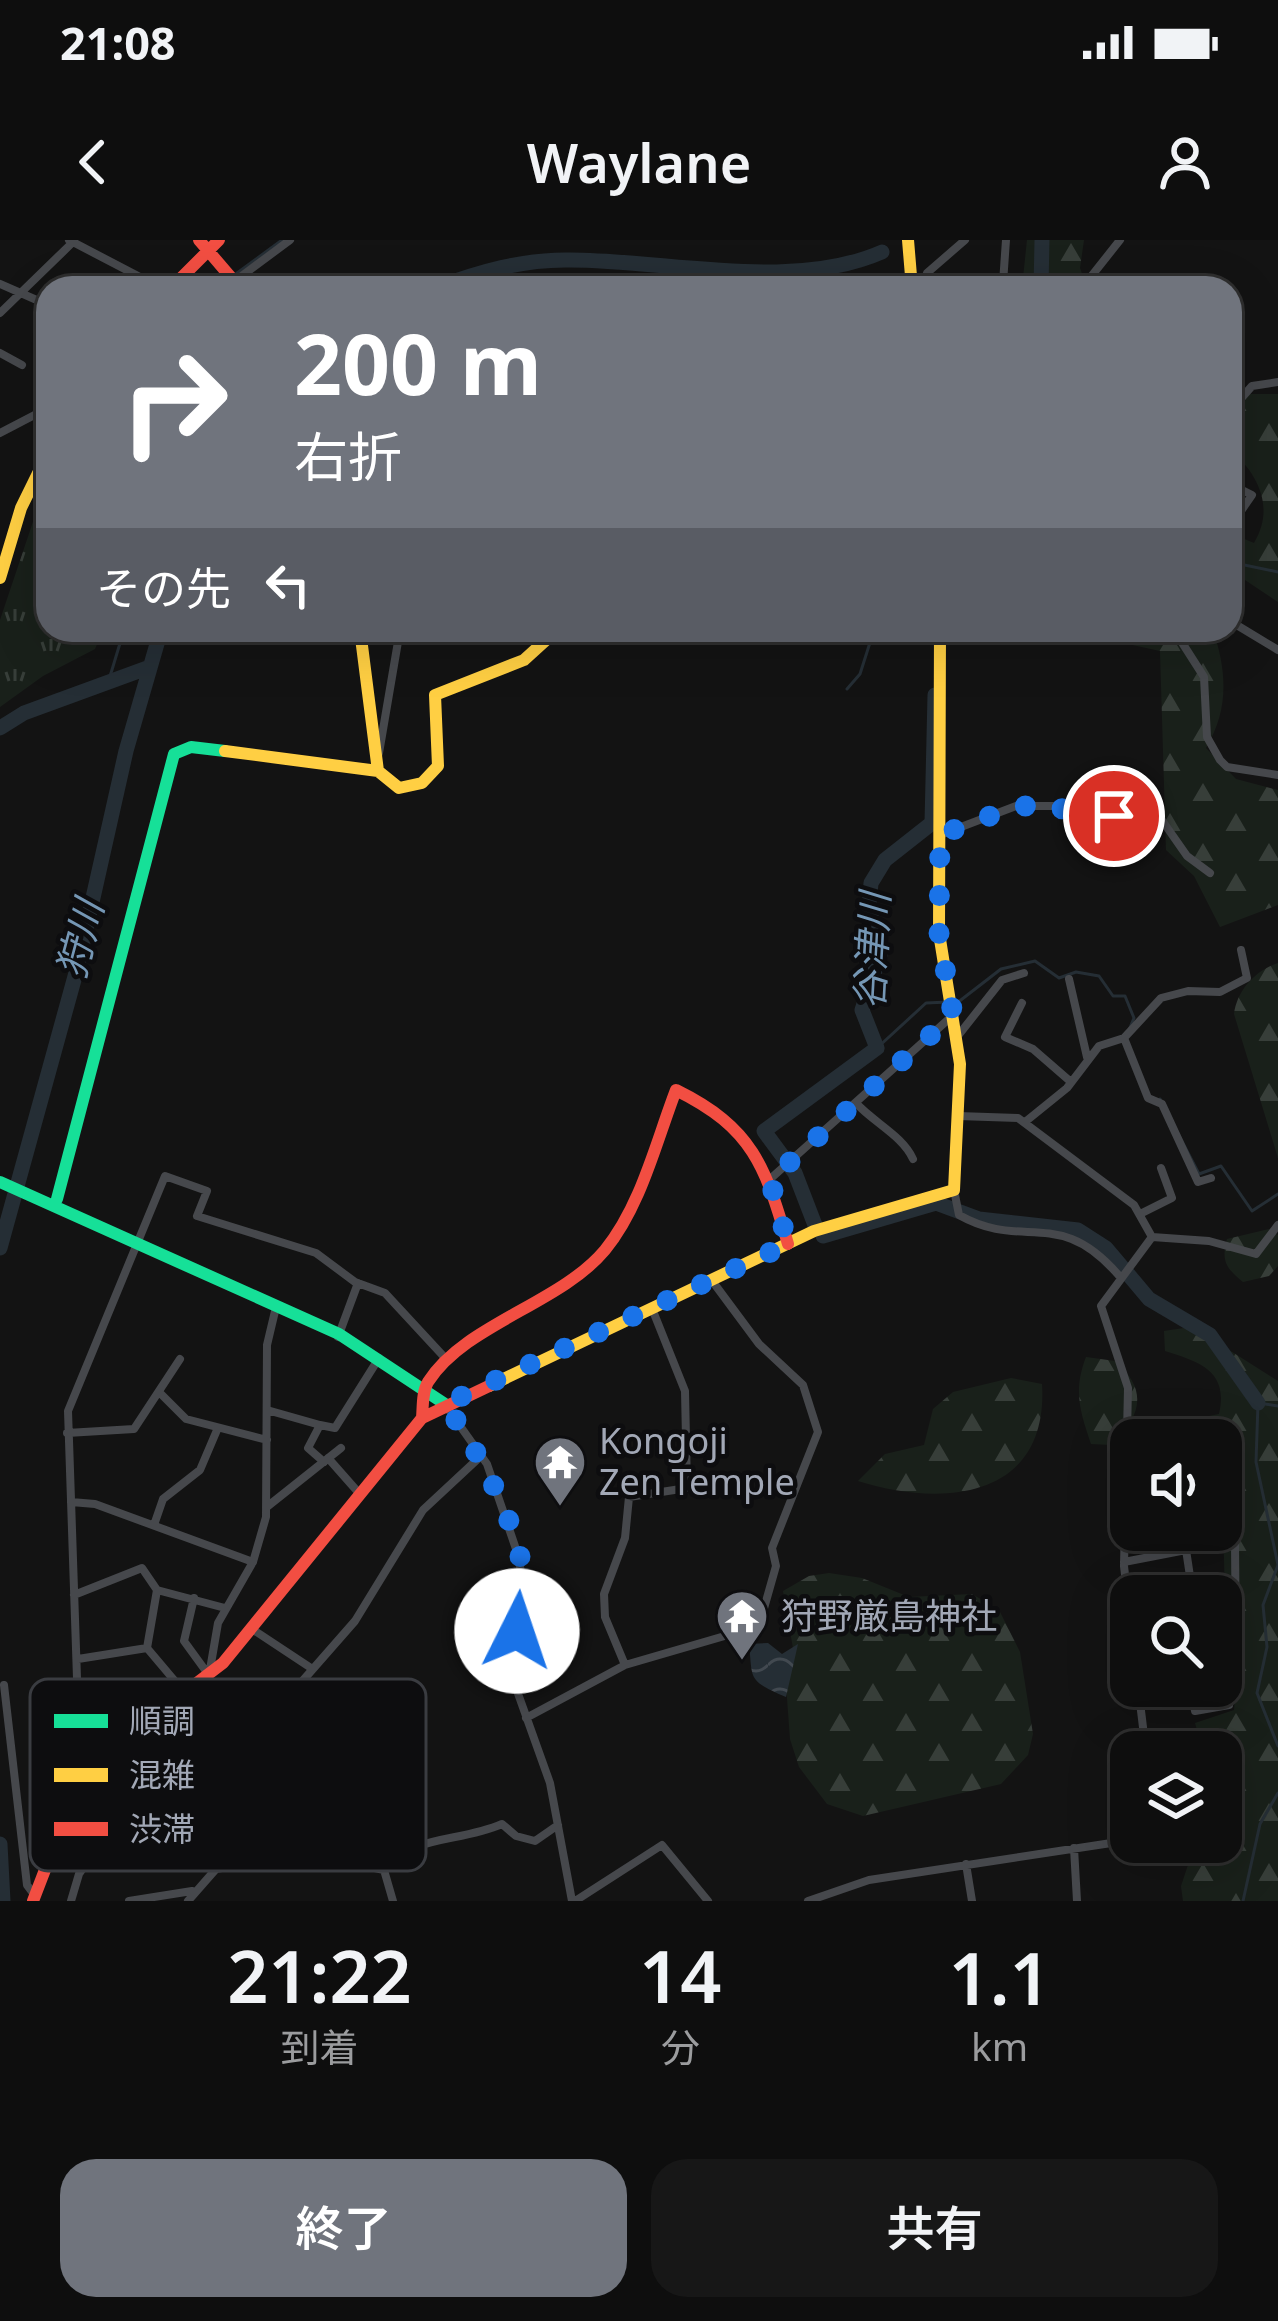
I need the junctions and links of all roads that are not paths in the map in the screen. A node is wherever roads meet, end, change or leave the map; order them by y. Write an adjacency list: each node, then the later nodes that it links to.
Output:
1 (290, 240): 11 (street)
2 (908, 240): 12 (street)
3 (965, 240): 13 (street)
4 (1006, 240): 14 (street)
5 (1120, 240): 15 (street)
6 (70, 241): 8 (street); 17 (street)
7 (209, 244): 9 (street); 10 (street)
8 (138, 276)
9 (181, 276)
10 (232, 276)
11 (247, 276)
12 (910, 276)
13 (923, 276)
14 (1004, 276)
15 (1092, 276)
16 (0, 284): 17 (street)
17 (19, 293): 18 (street); 19 (street)
18 (36, 300)
19 (0, 313)
20 (0, 353): 21 (street)
21 (22, 365)
22 (1278, 382): 23 (street)
23 (1242, 397)
24 (36, 414): 25 (street)
25 (0, 434)
26 (36, 478): 27 (street)
27 (0, 578)
28 (1242, 628): 34 (street)
29 (362, 642): 35 (street)
30 (398, 642): 35 (street)
31 (544, 642): 36 (street)
32 (940, 642): 38 (street)
33 (1182, 642): 37 (street)
34 (1278, 650)
35 (379, 754): 36 (street)
36 (378, 771): 58 (street)
37 (1278, 775)
38 (940, 835): 39 (street); 44 (street)
39 (1210, 873)
40 (1241, 950): 46 (street)
41 (1024, 973): 45 (street)
42 (1069, 979): 47 (street)
43 (1022, 1003): 48 (street)
44 (953, 1015): 45 (street); 49 (street)
45 (957, 1037): 50 (street)
46 (1124, 1038): 47 (street); 54 (street)
47 (1087, 1059): 48 (street)
48 (1071, 1082): 51 (street)
49 (855, 1103): 52 (street); 55 (street)
50 (958, 1116): 51 (street); 57 (street)
51 (1024, 1122): 59 (street)
52 (913, 1159)
53 (1161, 1168): 59 (street)
54 (1211, 1178)
55 (770, 1180): 63 (street); 72 (street)
56 (0, 1182): 58 (street)
57 (954, 1190): 63 (street); 64 (street)
58 (54, 1198): 62 (street)
59 (1142, 1214): 61 (street)
60 (1278, 1225): 61 (street)
61 (1152, 1237): 64 (street)
62 (138, 1244): 66 (street); 67 (street); 81 (street)
63 (788, 1244): 65 (street)
64 (1121, 1278): 78 (street)
65 (713, 1282): 68 (street); 102 (street)
66 (358, 1283): 69 (street); 72 (street)
67 (276, 1307): 69 (street); 76 (street)
68 (653, 1310): 75 (street); 102 (street)
69 (338, 1337): 70 (street)
70 (379, 1358): 73 (street); 79 (street)
71 (180, 1359): 74 (street)
72 (447, 1360): 73 (street)
73 (424, 1386): 75 (street); 77 (street)
74 (160, 1393): 80 (street); 81 (street)
75 (445, 1404): 77 (street); 84 (street)
76 (268, 1410): 79 (street); 82 (street)
77 (422, 1418): 86 (street)
78 (1128, 1419)
79 (320, 1425): 85 (street)
80 (217, 1430): 82 (street); 89 (street)
81 (67, 1433): 87 (street)
82 (268, 1441): 88 (street)
83 (340, 1448): 85 (street)
84 (482, 1455): 103 (street); 111 (street)
85 (326, 1460): 86 (street); 88 (street)
86 (358, 1492): 99 (street)
87 (71, 1502): 89 (street); 96 (street)
88 (267, 1508): 92 (street)
89 (154, 1525): 92 (street)
90 (1125, 1551): 93 (street)
91 (1173, 1551): 93 (street)
92 (253, 1562): 98 (street)
93 (1124, 1562): 94 (street)
94 (1125, 1575)
95 (157, 1590): 96 (street); 97 (street); 100 (street)
96 (74, 1594): 101 (street)
97 (194, 1598): 98 (street); 104 (street)
98 (225, 1608): 104 (street)
99 (251, 1628): 103 (street); 104 (street)
100 (147, 1648): 101 (street); 106 (street)
101 (77, 1659): 105 (street)
102 (625, 1665): 111 (street)
103 (310, 1668): 109 (street)
104 (209, 1675): 107 (street); 108 (street)
105 (78, 1679)
106 (172, 1679)
107 (204, 1679)
108 (209, 1679)
109 (302, 1679)
110 (4, 1685): 122 (street)
111 (526, 1718): 112 (street)
112 (559, 1824): 114 (street); 127 (street)
113 (1110, 1843): 115 (street)
114 (426, 1844)
115 (1074, 1848): 116 (street); 132 (street)
116 (967, 1864): 130 (street); 131 (street)
117 (81, 1871): 123 (street)
118 (214, 1871): 121 (street)
119 (384, 1871): 126 (street)
120 (598, 1889): 127 (street); 128 (street); 129 (street)
121 (193, 1891): 124 (street); 125 (street)
122 (33, 1897)
123 (71, 1901)
124 (129, 1901)
125 (188, 1901)
126 (393, 1901)
127 (573, 1901)
128 (607, 1901)
129 (708, 1901)
130 (808, 1901)
131 (973, 1901)
132 (1077, 1901)

